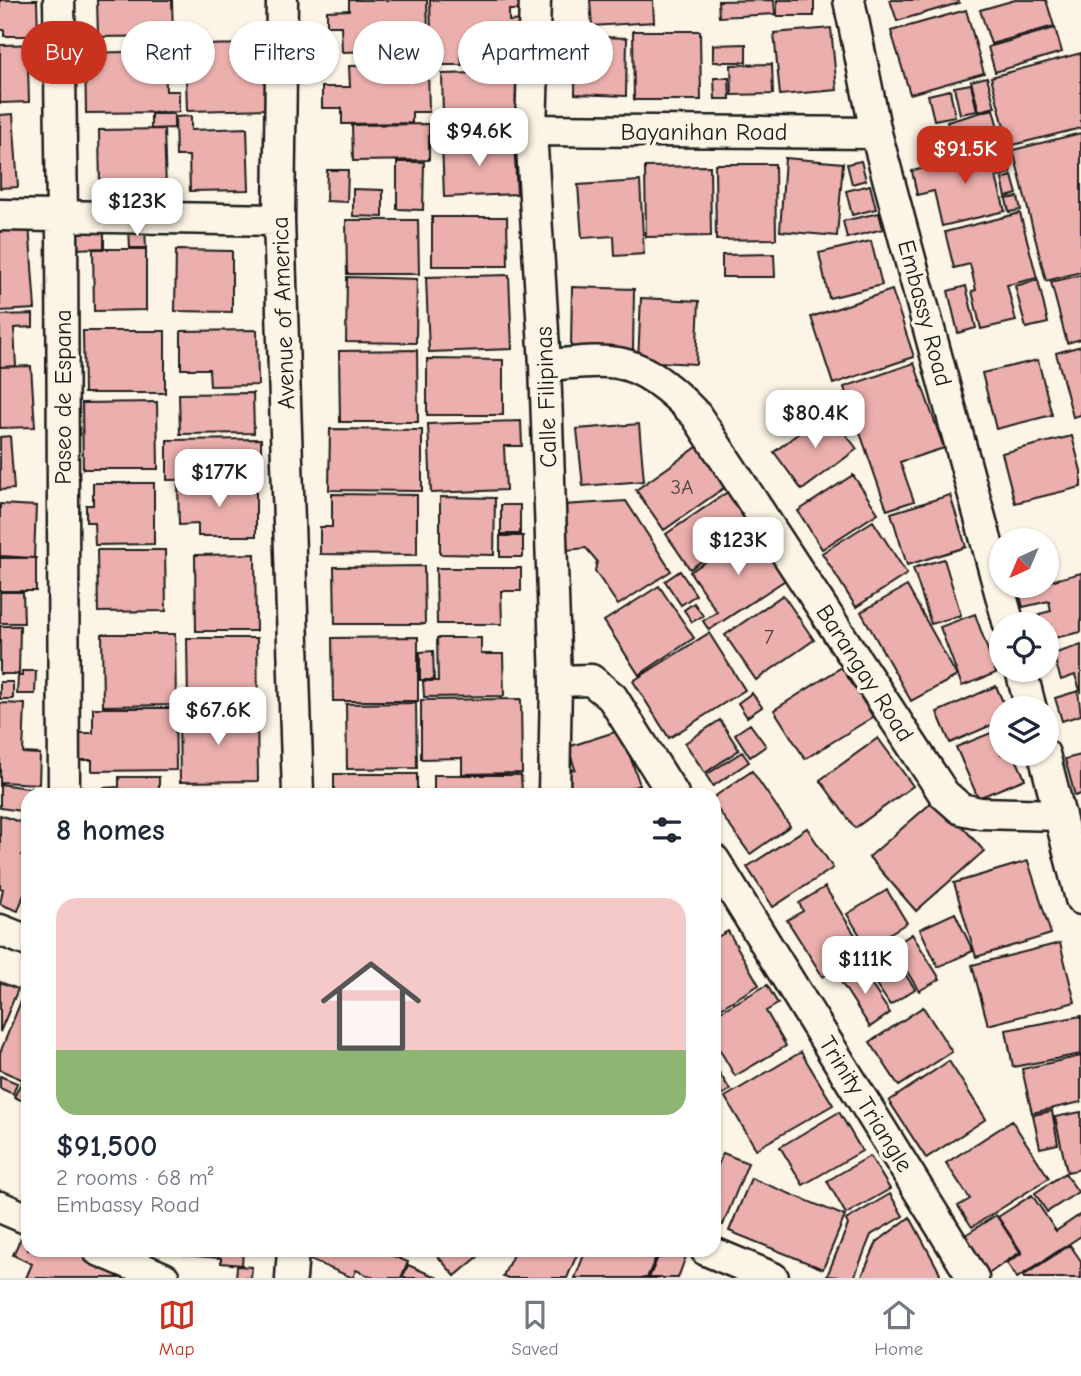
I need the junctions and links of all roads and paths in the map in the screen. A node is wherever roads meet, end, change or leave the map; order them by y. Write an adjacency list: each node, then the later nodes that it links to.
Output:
1 (59, 0): 8 (street, Paseo de Espana)
2 (282, 0): 9 (street, Avenue of America)
3 (535, 0): 5 (street, Calle Filipinas)
4 (849, 0): 6 (street, Embassy Road)
5 (531, 130): 6 (street, Bayanihan Road); 10 (street, Calle Filipinas)
6 (876, 133): 11 (street, Embassy Road)
7 (0, 215): 8 (street)
8 (62, 215): 9 (street); 14 (street, Paseo de Espana)
9 (279, 220): 15 (street, Avenue of America)
10 (545, 365): 12 (street, Calle Filipinas); 18 (street, Barangay Road)
11 (1005, 612)
12 (556, 681): 16 (street, Calle Filipinas); 17 (street)
13 (1047, 766): 18 (street)
14 (64, 788)
15 (298, 788)
16 (554, 788)
17 (669, 788)
18 (1060, 815): 20 (street)
19 (721, 871): 31 (street, Trinity Triangle)
20 (1081, 899)
21 (0, 930): 22 (street)
22 (21, 938)
23 (0, 1207): 24 (street)
24 (21, 1216)
25 (721, 1256): 30 (street)
26 (114, 1257): 28 (street)
27 (292, 1257): 29 (street)
28 (164, 1278)
29 (290, 1278)
30 (773, 1278)
31 (973, 1278)

